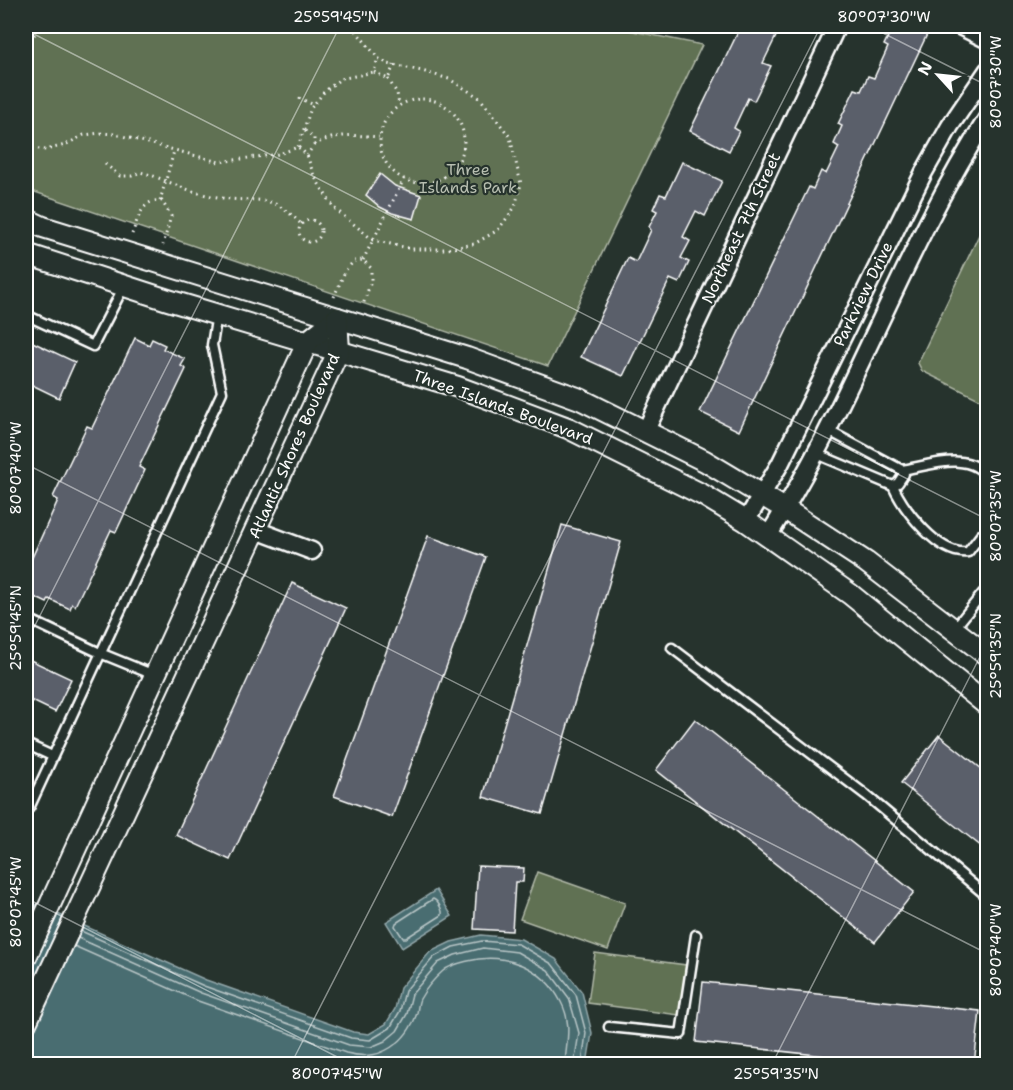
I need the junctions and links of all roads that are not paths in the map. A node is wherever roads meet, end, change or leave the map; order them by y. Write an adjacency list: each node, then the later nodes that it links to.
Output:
1 (837, 26): 16 (street, Northeast 7th Street)
2 (960, 26): 3 (street)
3 (987, 40)
4 (987, 70): 6 (street, Parkview Drive)
5 (987, 117): 7 (street, Parkview Drive)
6 (950, 126): 7 (street); 22 (street, Parkview Drive)
7 (973, 140): 17 (street, Parkview Drive)
8 (26, 219): 13 (street, Three Islands Boulevard)
9 (26, 254): 10 (street, Three Islands Boulevard)
10 (124, 286): 11 (street, Three Islands Boulevard); 12 (lane)
11 (217, 314): 14 (street, Three Islands Boulevard); 33 (lane)
12 (26, 315)
13 (332, 317): 14 (street, Atlantic Shores Boulevard); 15 (street, Atlantic Shores Boulevard); 16 (street, Three Islands Boulevard)
14 (308, 341): 15 (street, Three Islands Boulevard); 35 (street, Atlantic Shores Boulevard)
15 (339, 350): 24 (street, Three Islands Boulevard); 25 (street, Atlantic Shores Boulevard)
16 (646, 430): 22 (street, Three Islands Boulevard)
17 (829, 431): 18 (street, Parkview Drive); 19 (lane)
18 (817, 454): 21 (lane); 23 (street, Parkview Drive)
19 (902, 470): 20 (lane); 21 (lane)
20 (987, 479)
21 (893, 486): 26 (lane)
22 (762, 495): 23 (street, Three Islands Boulevard); 24 (street, Parkview Drive)
23 (785, 509): 27 (street, Parkview Drive); 31 (street, Three Islands Boulevard)
24 (746, 521): 27 (street, Three Islands Boulevard)
25 (256, 531): 28 (street); 43 (street, Atlantic Shores Boulevard)
26 (981, 535)
27 (768, 536): 36 (street, Three Islands Boulevard)
28 (312, 551)
29 (987, 592): 31 (lane)
30 (26, 618): 33 (lane)
31 (954, 628): 34 (street, Three Islands Boulevard)
32 (672, 648): 40 (lane)
33 (100, 653): 35 (lane); 38 (lane)
34 (987, 656)
35 (154, 675): 42 (street, Atlantic Shores Boulevard)
36 (987, 706)
37 (26, 744): 38 (lane)
38 (52, 756): 39 (lane)
39 (29, 808)
40 (987, 897)
41 (696, 935): 44 (lane)
42 (26, 957)
43 (26, 1023)
44 (609, 1027)

